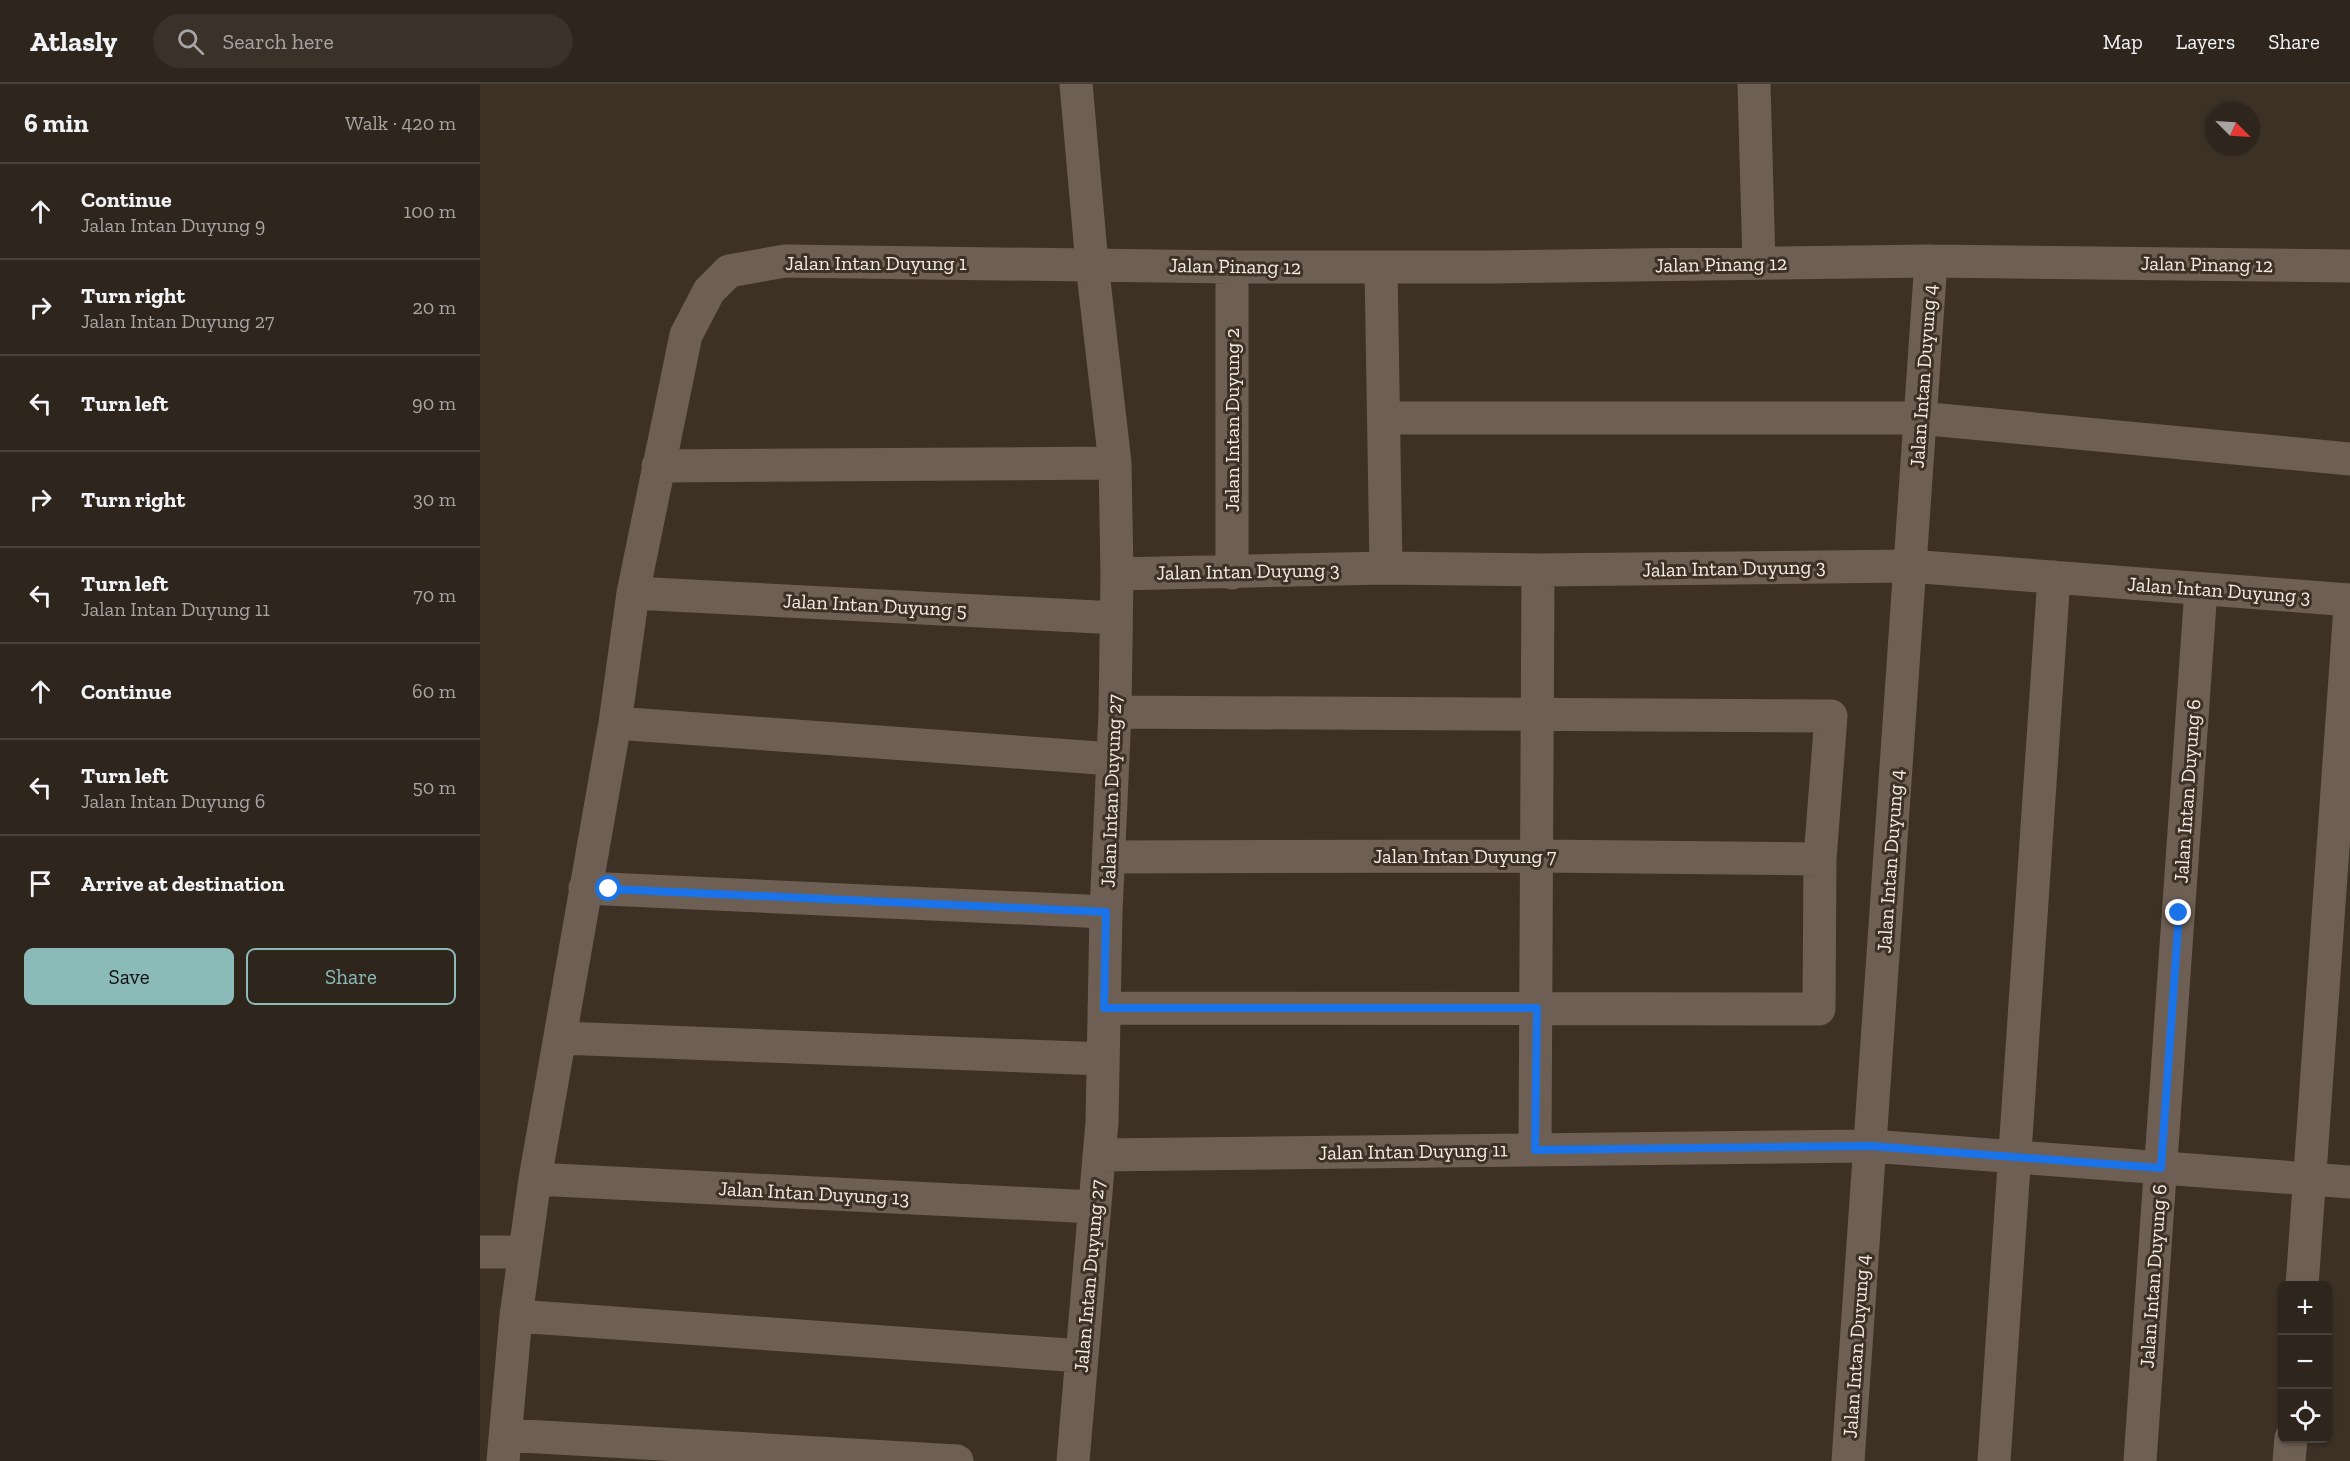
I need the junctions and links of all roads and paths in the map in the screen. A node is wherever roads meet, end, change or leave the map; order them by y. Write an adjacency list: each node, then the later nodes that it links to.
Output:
1 (1076, 84): 5 (street, Jalan Intan Duyung 27)
2 (1754, 84): 4 (street)
3 (1931, 261): 4 (street, Jalan Pinang 12); 6 (street, Jalan Pinang 12); 10 (street, Jalan Intan Duyung 4)
4 (1759, 263): 8 (street, Jalan Pinang 12)
5 (1092, 264): 7 (street, Jalan Pinang 12); 12 (street, Jalan Intan Duyung 27); 13 (street, Jalan Intan Duyung 1)
6 (2350, 266)
7 (1232, 267): 8 (street, Jalan Pinang 12); 17 (street, Jalan Intan Duyung 2)
8 (1381, 267): 9 (street)
9 (1384, 418): 10 (street); 15 (street)
10 (1919, 418): 11 (street); 14 (street, Jalan Intan Duyung 4)
11 (2350, 459)
12 (1114, 463): 13 (street); 18 (street, Jalan Intan Duyung 27)
13 (658, 466): 21 (street, Jalan Intan Duyung 1)
14 (1909, 566): 16 (street, Jalan Intan Duyung 3); 19 (street, Jalan Intan Duyung 3); 38 (street, Jalan Intan Duyung 4)
15 (1386, 568): 16 (street, Jalan Intan Duyung 3); 17 (street, Jalan Intan Duyung 3)
16 (1538, 570): 26 (street)
17 (1232, 573): 18 (street, Jalan Intan Duyung 3)
18 (1117, 574): 24 (street, Jalan Intan Duyung 27)
19 (2054, 577): 20 (street, Jalan Intan Duyung 3); 41 (street)
20 (2201, 589): 22 (street, Jalan Intan Duyung 3); 42 (street, Jalan Intan Duyung 6)
21 (633, 593): 24 (street, Jalan Intan Duyung 5); 27 (street, Jalan Intan Duyung 1)
22 (2350, 600)
23 (2350, 607): 44 (street)
24 (1116, 618): 25 (street, Jalan Intan Duyung 27)
25 (1115, 712): 26 (street); 28 (street, Jalan Intan Duyung 27)
26 (1538, 714): 29 (street); 31 (street)
27 (615, 723): 28 (street); 32 (street, Jalan Intan Duyung 1)
28 (1113, 759): 30 (street, Jalan Intan Duyung 27)
29 (1538, 856): 30 (street, Jalan Intan Duyung 7); 31 (street, Jalan Intan Duyung 7); 35 (street)
30 (1109, 857): 33 (street, Jalan Intan Duyung 27)
31 (1820, 859): 35 (street)
32 (585, 888): 33 (street); 36 (street, Jalan Intan Duyung 1)
33 (1106, 912): 34 (street, Jalan Intan Duyung 27)
34 (1104, 1008): 35 (street); 37 (street, Jalan Intan Duyung 27)
35 (1537, 1008): 39 (street)
36 (561, 1038): 37 (street); 43 (street, Jalan Intan Duyung 1)
37 (1103, 1059): 40 (street, Jalan Intan Duyung 27)
38 (1870, 1146): 39 (street, Jalan Intan Duyung 11); 41 (street, Jalan Intan Duyung 11); 56 (street, Jalan Intan Duyung 4)
39 (1535, 1150): 40 (street, Jalan Intan Duyung 11)
40 (1099, 1155): 46 (street, Jalan Intan Duyung 27)
41 (2014, 1157): 42 (street, Jalan Intan Duyung 11); 57 (street)
42 (2161, 1168): 44 (street, Jalan Intan Duyung 11); 58 (street, Jalan Intan Duyung 6)
43 (535, 1179): 46 (street, Jalan Intan Duyung 13); 48 (street, Jalan Intan Duyung 1)
44 (2309, 1179): 45 (street, Jalan Intan Duyung 11); 49 (street)
45 (2350, 1182)
46 (1094, 1207): 51 (street, Jalan Intan Duyung 27)
47 (480, 1252): 48 (street)
48 (525, 1252): 50 (street, Jalan Intan Duyung 1)
49 (2302, 1281)
50 (516, 1316): 51 (street); 53 (street, Jalan Intan Duyung 1)
51 (1082, 1356): 55 (street, Jalan Intan Duyung 27)
52 (2291, 1443): 59 (street)
53 (504, 1448): 54 (street)
54 (957, 1461)
55 (1073, 1461)
56 (1848, 1461)
57 (1994, 1461)
58 (2140, 1461)
59 (2289, 1461)

